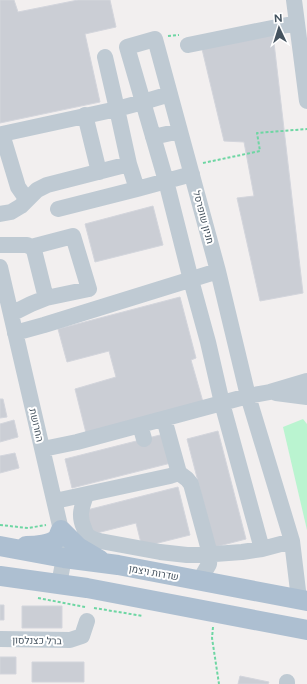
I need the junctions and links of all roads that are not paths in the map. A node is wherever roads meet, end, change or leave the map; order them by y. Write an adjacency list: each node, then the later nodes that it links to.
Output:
1 (294, 0): 2 (street)
2 (297, 23): 3 (street); 6 (street)
3 (188, 45)
4 (105, 57): 8 (street)
5 (170, 94): 7 (street); 7 (street, חניון שופרסל); 10 (street, חניון שופרסל)
6 (307, 101)
7 (143, 102): 8 (street); 11 (street)
8 (117, 109): 9 (street); 12 (street)
9 (85, 115): 14 (street); 17 (street)
10 (180, 131): 11 (street); 13 (street, חניון שופרסל)
11 (153, 137): 15 (street)
12 (129, 164): 14 (street); 16 (street)
13 (191, 170): 15 (street); 23 (street, חניון שופרסל)
14 (99, 172): 17 (street)
15 (166, 181): 16 (street); 24 (street)
16 (137, 190): 18 (street)
17 (27, 200): 19 (street)
18 (58, 209)
19 (0, 214)
20 (0, 245): 21 (street)
21 (31, 246): 25 (street); 25 (street)
22 (0, 267): 26 (street, החרושת)
23 (218, 271): 24 (street); 28 (street, חניון שופרסל)
24 (191, 280): 27 (street); 29 (street)
25 (46, 298): 26 (street)
26 (11, 314): 27 (street, החרושת)
27 (15, 333): 36 (street, החרושת)
28 (234, 334): 29 (street); 32 (street, חניון שופרסל)
29 (208, 342): 34 (street)
30 (307, 381): 31 (street)
31 (270, 392): 32 (street); 33 (street)
32 (248, 396): 34 (street); 41 (street, חניון שופרסל)
33 (307, 397)
34 (222, 403): 35 (street); 43 (street)
35 (164, 419): 36 (street); 37 (street)
36 (42, 449): 39 (street, החרושת)
37 (179, 473): 38 (street); 44 (street)
38 (86, 494): 39 (street); 44 (street)
39 (54, 501): 40 (street, החרושת)
40 (60, 526): 42 (main road); 45 (street, החרושת); 46 (main road)
41 (292, 541): 43 (street); 50 (street, חניון שופרסל)
42 (1, 546): 45 (main road, שדרות ויצמן)
43 (262, 549): 44 (street)
44 (210, 554): 48 (street)
45 (64, 558): 46 (main road, שדרות ויצמן); 49 (street, החרושת)
46 (118, 565): 48 (main road, שדרות ויצמן)
47 (0, 576): 49 (main road)
48 (200, 580): 50 (main road, שדרות ויצמן)
49 (59, 584): 52 (main road)
50 (303, 600)
51 (87, 621): 53 (street, ברל כצנלסון)
52 (307, 630)
53 (0, 639)

